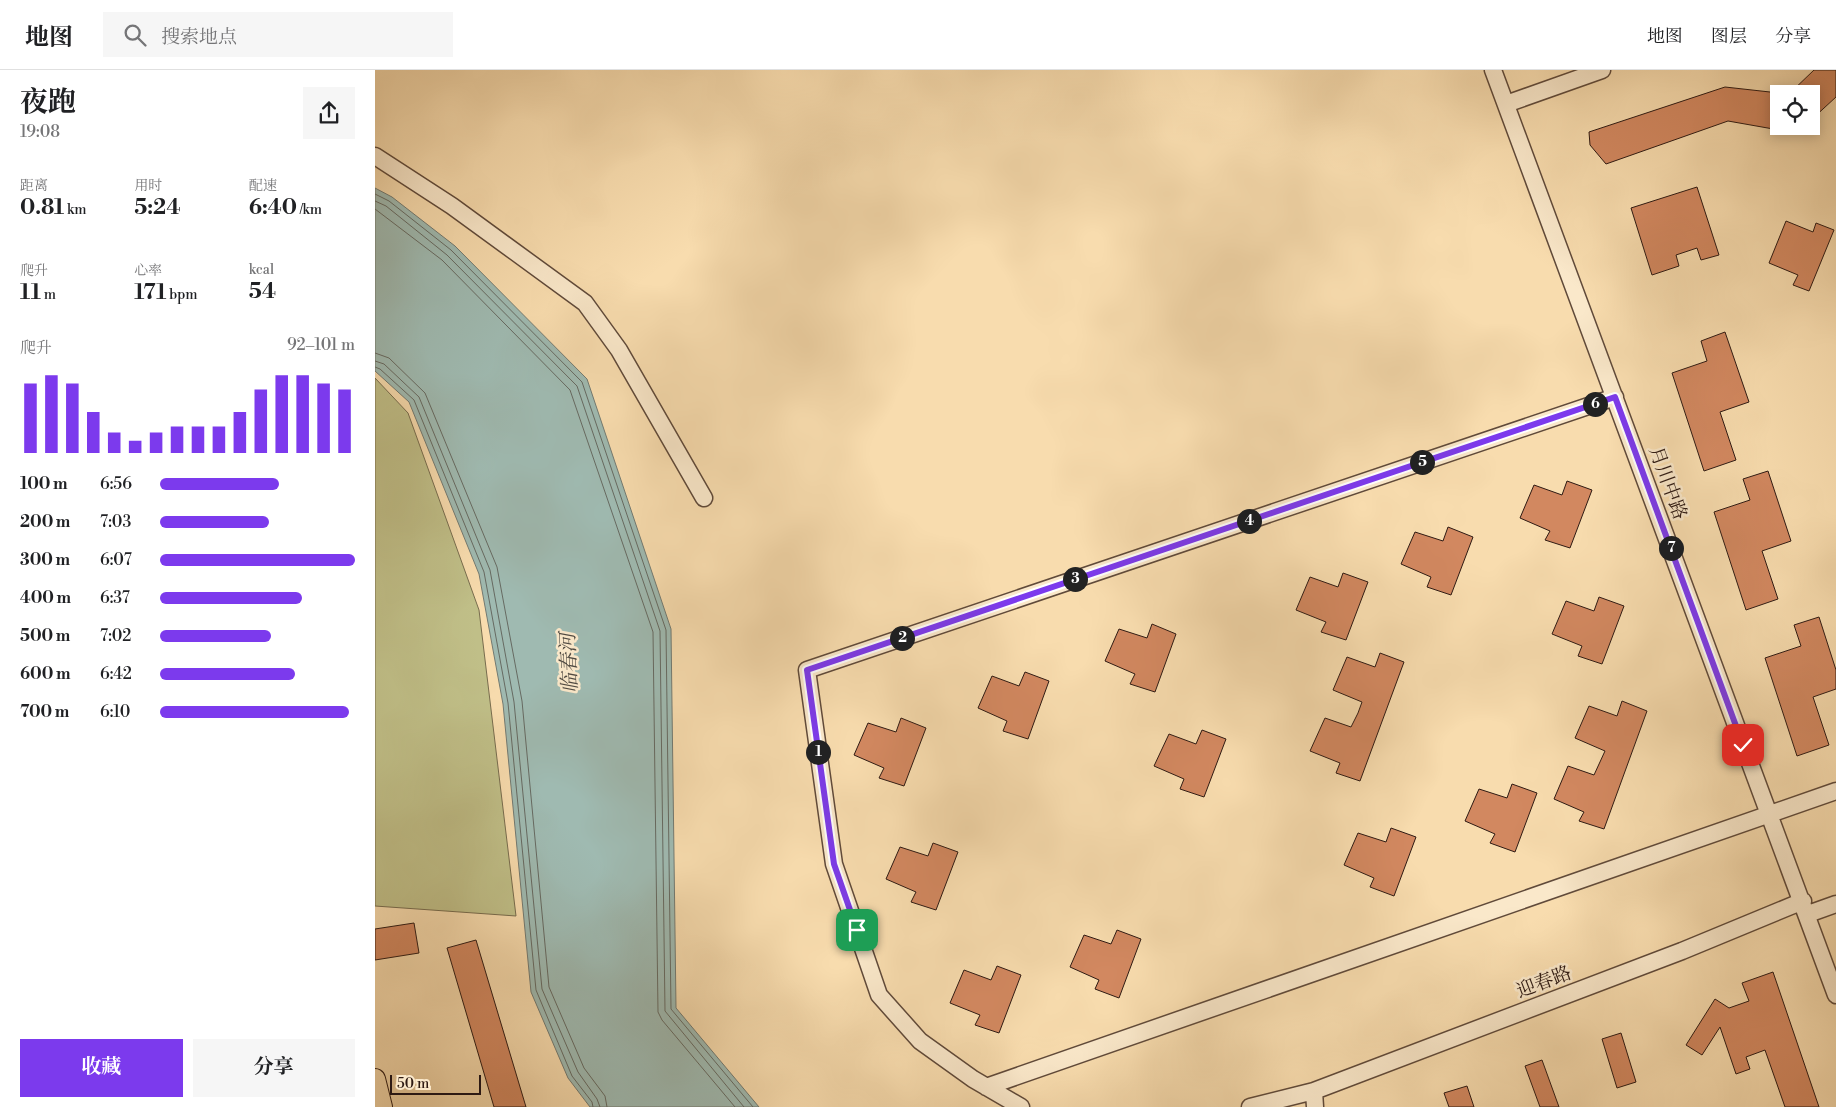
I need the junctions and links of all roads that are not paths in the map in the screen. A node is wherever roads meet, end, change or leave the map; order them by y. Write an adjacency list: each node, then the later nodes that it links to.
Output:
1 (1493, 70): 3 (street, 月川中路)
2 (1603, 70): 3 (street)
3 (1506, 104): 5 (street, 月川中路)
4 (375, 156): 6 (street)
5 (1615, 397): 8 (street, 月川中路); 13 (street)
6 (705, 498)
7 (1836, 791): 8 (street)
8 (1769, 815): 10 (street, 月川中路); 13 (street)
9 (1836, 904): 10 (street, 迎春路)
10 (1805, 908): 11 (street, 月川中路); 14 (street, 迎春路)
11 (1836, 994)
12 (375, 1079): 15 (main road)
13 (987, 1087): 16 (street)
14 (1314, 1099): 17 (street, 迎春路)
15 (382, 1107)
16 (1021, 1107)
17 (1250, 1107)

